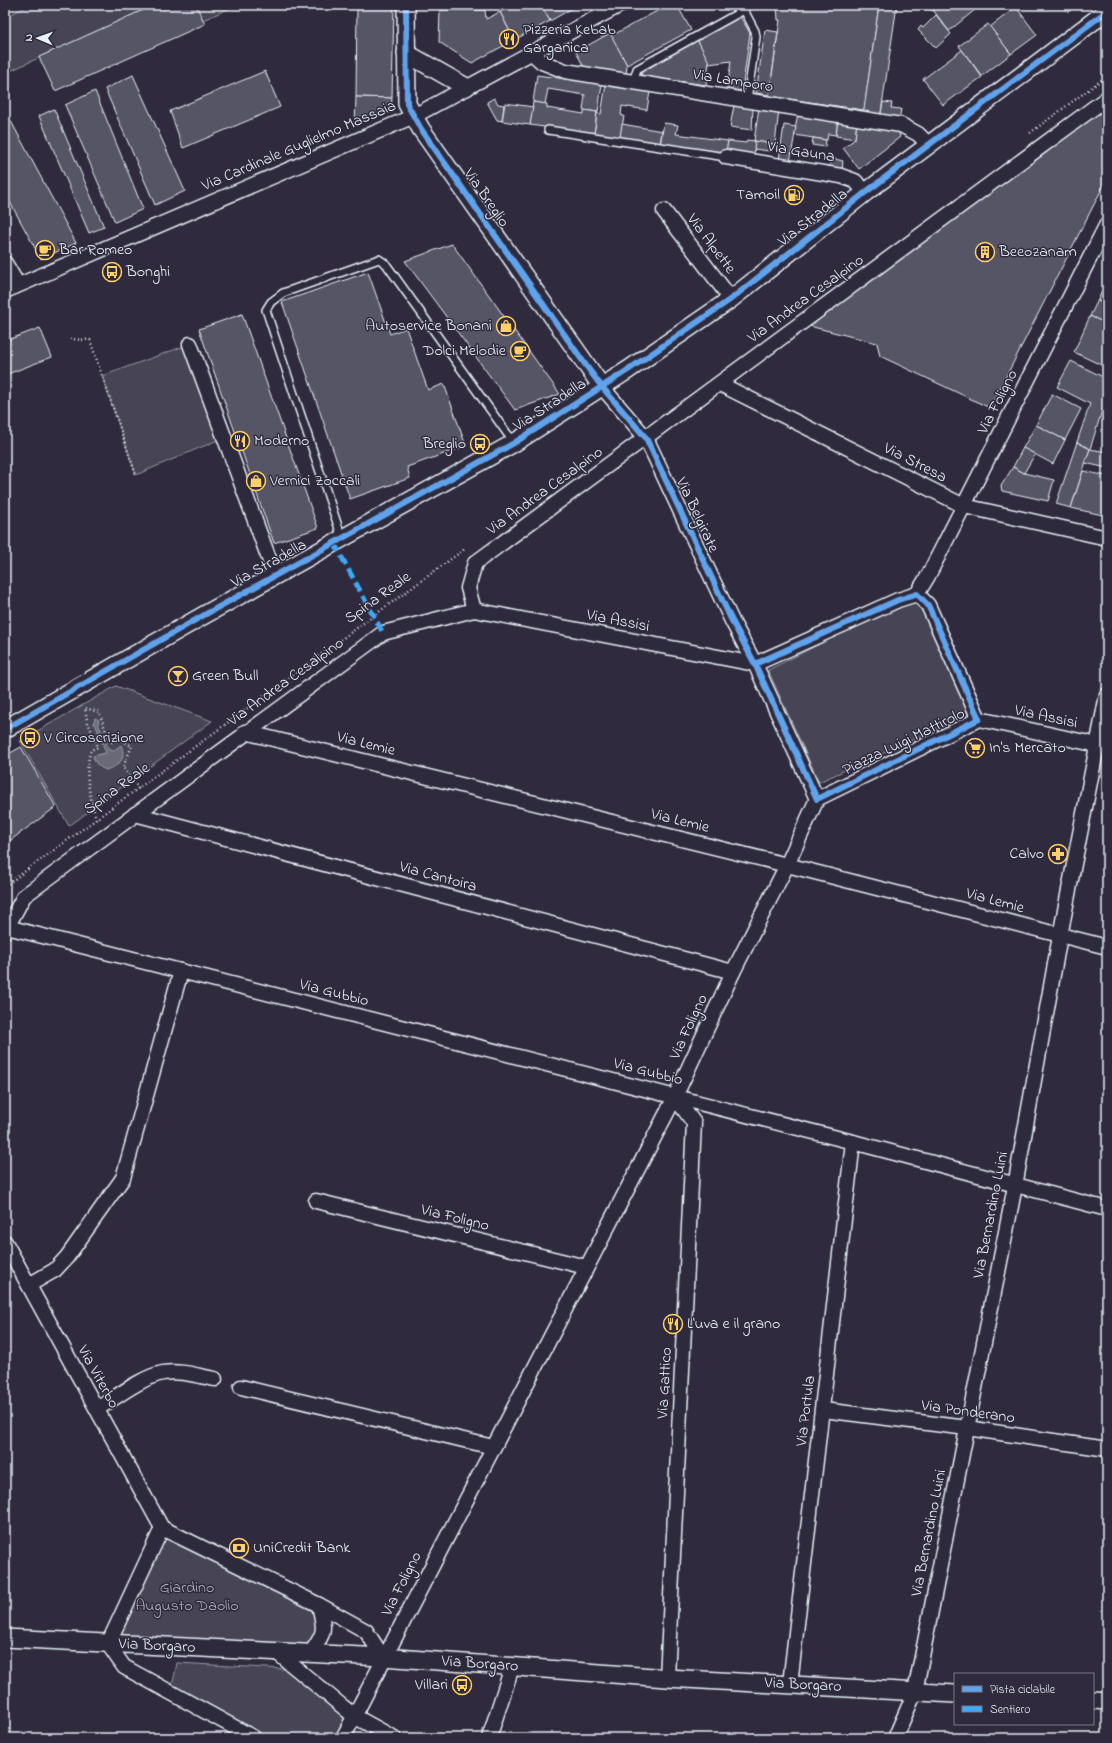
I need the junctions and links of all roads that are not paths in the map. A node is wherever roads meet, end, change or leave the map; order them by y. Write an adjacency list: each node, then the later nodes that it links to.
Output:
1 (406, 5): 5 (street, Via Breglio)
2 (620, 5): 4 (street, Via Cardinale Guglielmo Massaia)
3 (1107, 11): 12 (street, Via Stradella)
4 (531, 52): 6 (street, Via Lamporo); 7 (street, Via Cardinale Guglielmo Massaia)
5 (406, 53): 7 (street); 10 (street, Via Breglio)
6 (633, 82): 9 (street, Via Lamporo); 9 (lane)
7 (466, 88): 10 (street, Via Cardinale Guglielmo Massaia)
8 (1107, 98): 21 (street, Via Andrea Cesalpino)
9 (747, 100): 12 (street, Via Lamporo)
10 (414, 116): 18 (street, Via Cardinale Guglielmo Massaia); 22 (street, Via Breglio)
11 (548, 130): 13 (lane)
12 (929, 145): 14 (street, Via Stradella)
13 (726, 157): 14 (street, Via Gauna)
14 (866, 192): 19 (street, Via Stradella)
15 (664, 211): 19 (street, Via Alpette)
16 (1107, 224): 25 (street, Via Foligno)
17 (5, 263): 18 (street)
18 (11, 288)
19 (731, 299): 22 (street, Via Stradella)
20 (190, 344): 28 (street, Via Stradella)
21 (720, 384): 23 (street, Via Andrea Cesalpino); 25 (street, Via Stresa)
22 (602, 387): 23 (street, Via Belgirate); 24 (street, Via Stradella)
23 (646, 438): 30 (street, Via Andrea Cesalpino); 31 (street, Via Belgirate)
24 (514, 443): 26 (street, Via Stradella); 26 (lane)
25 (964, 506): 27 (street, Via Stresa); 29 (street, Via Foligno)
26 (342, 538): 28 (street, Via Stradella)
27 (1107, 538)
28 (275, 575): 34 (street, Via Stradella)
29 (917, 594): 31 (street); 33 (street, Piazza Luigi Mattirolo)
30 (474, 610): 31 (street, Via Assisi); 35 (street, Via Andrea Cesalpino)
31 (755, 664): 37 (street)
32 (1107, 695): 36 (street, Via Bernardino Luini)
33 (979, 719): 36 (street, Via Assisi); 37 (street, Piazza Luigi Mattirolo)
34 (5, 729)
35 (245, 732): 38 (street, Via Andrea Cesalpino); 39 (street, Via Lemie)
36 (1102, 746): 41 (street, Via Bernardino Luini)
37 (817, 799): 39 (street, Via Foligno)
38 (134, 814): 40 (street, Via Andrea Cesalpino); 44 (street, Via Cantoira)
39 (787, 865): 41 (street, Via Lemie); 44 (street, Via Foligno)
40 (6, 929): 43 (street, Via Gubbio)
41 (1060, 936): 42 (street, Via Lemie); 47 (street, Via Bernardino Luini)
42 (1107, 947)
43 (181, 971): 45 (street, Via Gubbio); 52 (street)
44 (733, 972): 45 (street, Via Foligno)
45 (675, 1097): 46 (street, Via Gubbio); 51 (street, Via Foligno); 68 (street, Via Gattico)
46 (853, 1142): 47 (street, Via Gubbio); 56 (street, Via Portula)
47 (1015, 1186): 49 (street, Via Gubbio); 57 (street, Via Bernardino Luini)
48 (316, 1201): 51 (street, Via Foligno)
49 (1107, 1209)
50 (5, 1242): 52 (street, Via Viterbo)
51 (586, 1267): 58 (street, Via Foligno)
52 (29, 1285): 55 (street, Via Viterbo)
53 (215, 1379): 55 (street)
54 (241, 1387): 58 (street)
55 (97, 1409): 60 (street, Via Viterbo)
56 (823, 1410): 57 (street, Via Ponderano); 69 (street, Via Portula)
57 (967, 1428): 59 (street, Via Ponderano); 70 (street, Via Bernardino Luini)
58 (493, 1447): 66 (street, Via Foligno)
59 (1107, 1449)
60 (162, 1528): 61 (street); 63 (street)
61 (319, 1605): 65 (street); 66 (street)
62 (5, 1638): 63 (street, Via Borgaro)
63 (108, 1644): 64 (street, Via Borgaro); 75 (street)
64 (275, 1651): 65 (street, Via Borgaro); 74 (street)
65 (310, 1654): 66 (street, Via Borgaro)
66 (383, 1657): 67 (street, Via Borgaro); 74 (street, Via Foligno)
67 (512, 1666): 68 (street, Via Borgaro); 78 (street)
68 (668, 1678): 69 (street, Via Borgaro)
69 (790, 1684): 70 (street, Via Borgaro)
70 (915, 1692): 71 (street, Via Borgaro); 79 (street, Via Bernardino Luini)
71 (954, 1694)
72 (1094, 1700): 73 (street)
73 (1107, 1701)
74 (354, 1716): 76 (street, Via Foligno); 77 (street)
75 (254, 1738)
76 (343, 1738)
77 (394, 1738)
78 (489, 1738)
79 (895, 1738)

